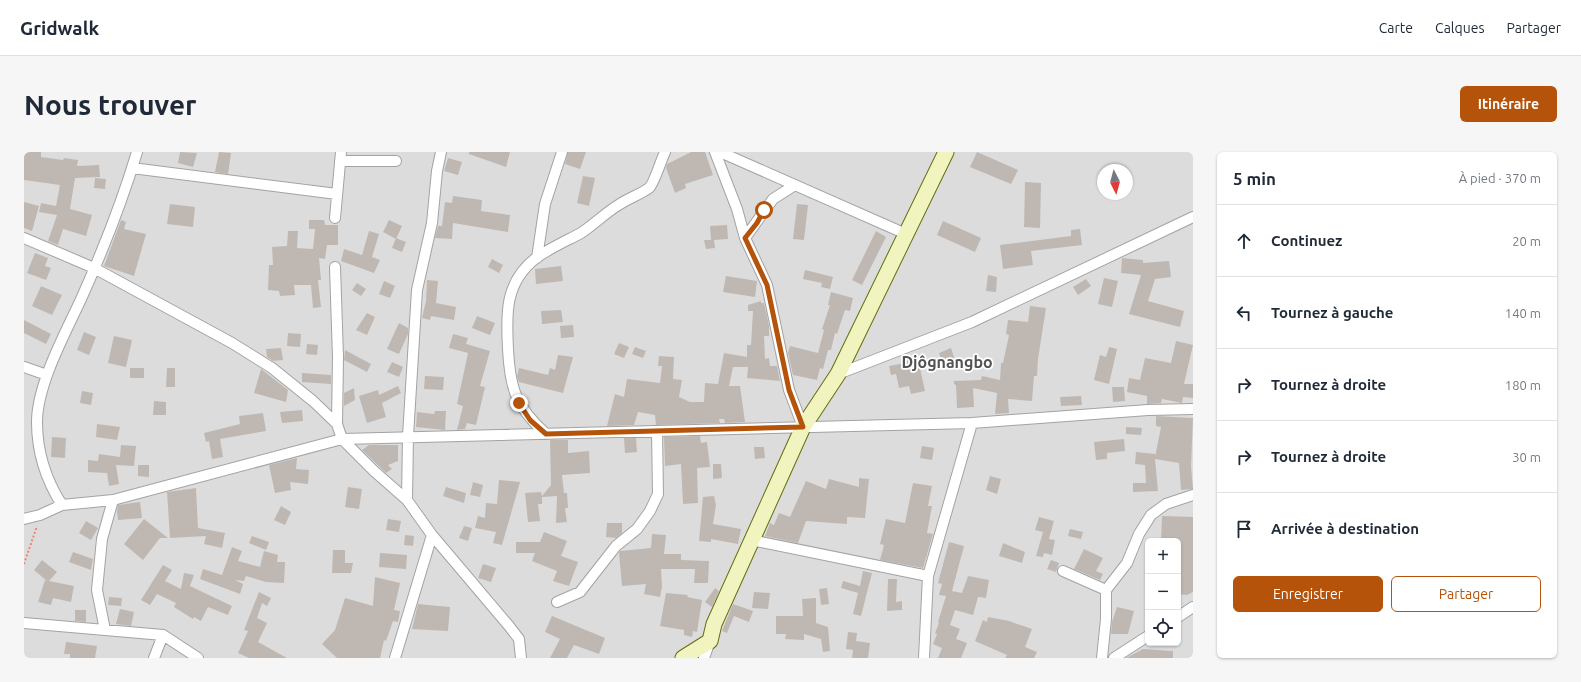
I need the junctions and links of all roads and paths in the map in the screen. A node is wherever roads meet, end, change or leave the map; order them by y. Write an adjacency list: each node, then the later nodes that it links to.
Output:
1 (137, 152): 10 (street)
2 (440, 152): 30 (street)
3 (562, 152): 18 (street)
4 (665, 152): 18 (street)
5 (715, 152): 17 (street)
6 (720, 152): 11 (street)
7 (945, 153): 15 (street)
8 (340, 157): 9 (street); 12 (street)
9 (396, 161)
10 (132, 168): 12 (street); 20 (street)
11 (795, 185): 15 (street); 17 (street)
12 (337, 194): 13 (street)
13 (335, 218)
14 (1193, 218): 22 (street)
15 (906, 234): 22 (street)
16 (24, 238): 20 (street)
17 (745, 238): 27 (street)
18 (537, 258): 29 (street)
19 (335, 267): 26 (street)
20 (94, 268): 23 (street); 26 (street)
21 (24, 367): 23 (street)
22 (838, 374): 27 (street)
23 (47, 375): 35 (street)
24 (1193, 409): 25 (street)
25 (972, 423): 27 (street); 42 (street)
26 (337, 424): 31 (street)
27 (803, 427): 28 (street); 39 (street)
28 (656, 432): 29 (street); 44 (street)
29 (546, 434): 30 (street)
30 (408, 436): 31 (street); 34 (street)
31 (342, 438): 33 (street); 34 (street)
32 (1193, 495): 43 (street)
33 (113, 500): 35 (street); 48 (street)
34 (407, 500): 38 (street)
35 (62, 505): 36 (street)
36 (40, 515): 37 (street); 40 (path)
37 (24, 519)
38 (432, 535): 54 (street); 55 (street)
39 (751, 540): 42 (street); 51 (street)
40 (24, 564)
41 (1063, 572): 43 (street)
42 (928, 576): 58 (street)
43 (1106, 590): 59 (street)
44 (557, 602)
45 (1193, 607): 46 (street)
46 (1181, 615)
47 (24, 623): 48 (street)
48 (105, 630): 49 (street)
49 (163, 635): 52 (street); 53 (street)
50 (1145, 638): 60 (street)
51 (710, 640): 56 (street); 57 (street)
52 (154, 658)
53 (198, 658)
54 (395, 658)
55 (521, 658)
56 (683, 658)
57 (704, 658)
58 (924, 658)
59 (1102, 658)
60 (1114, 658)

